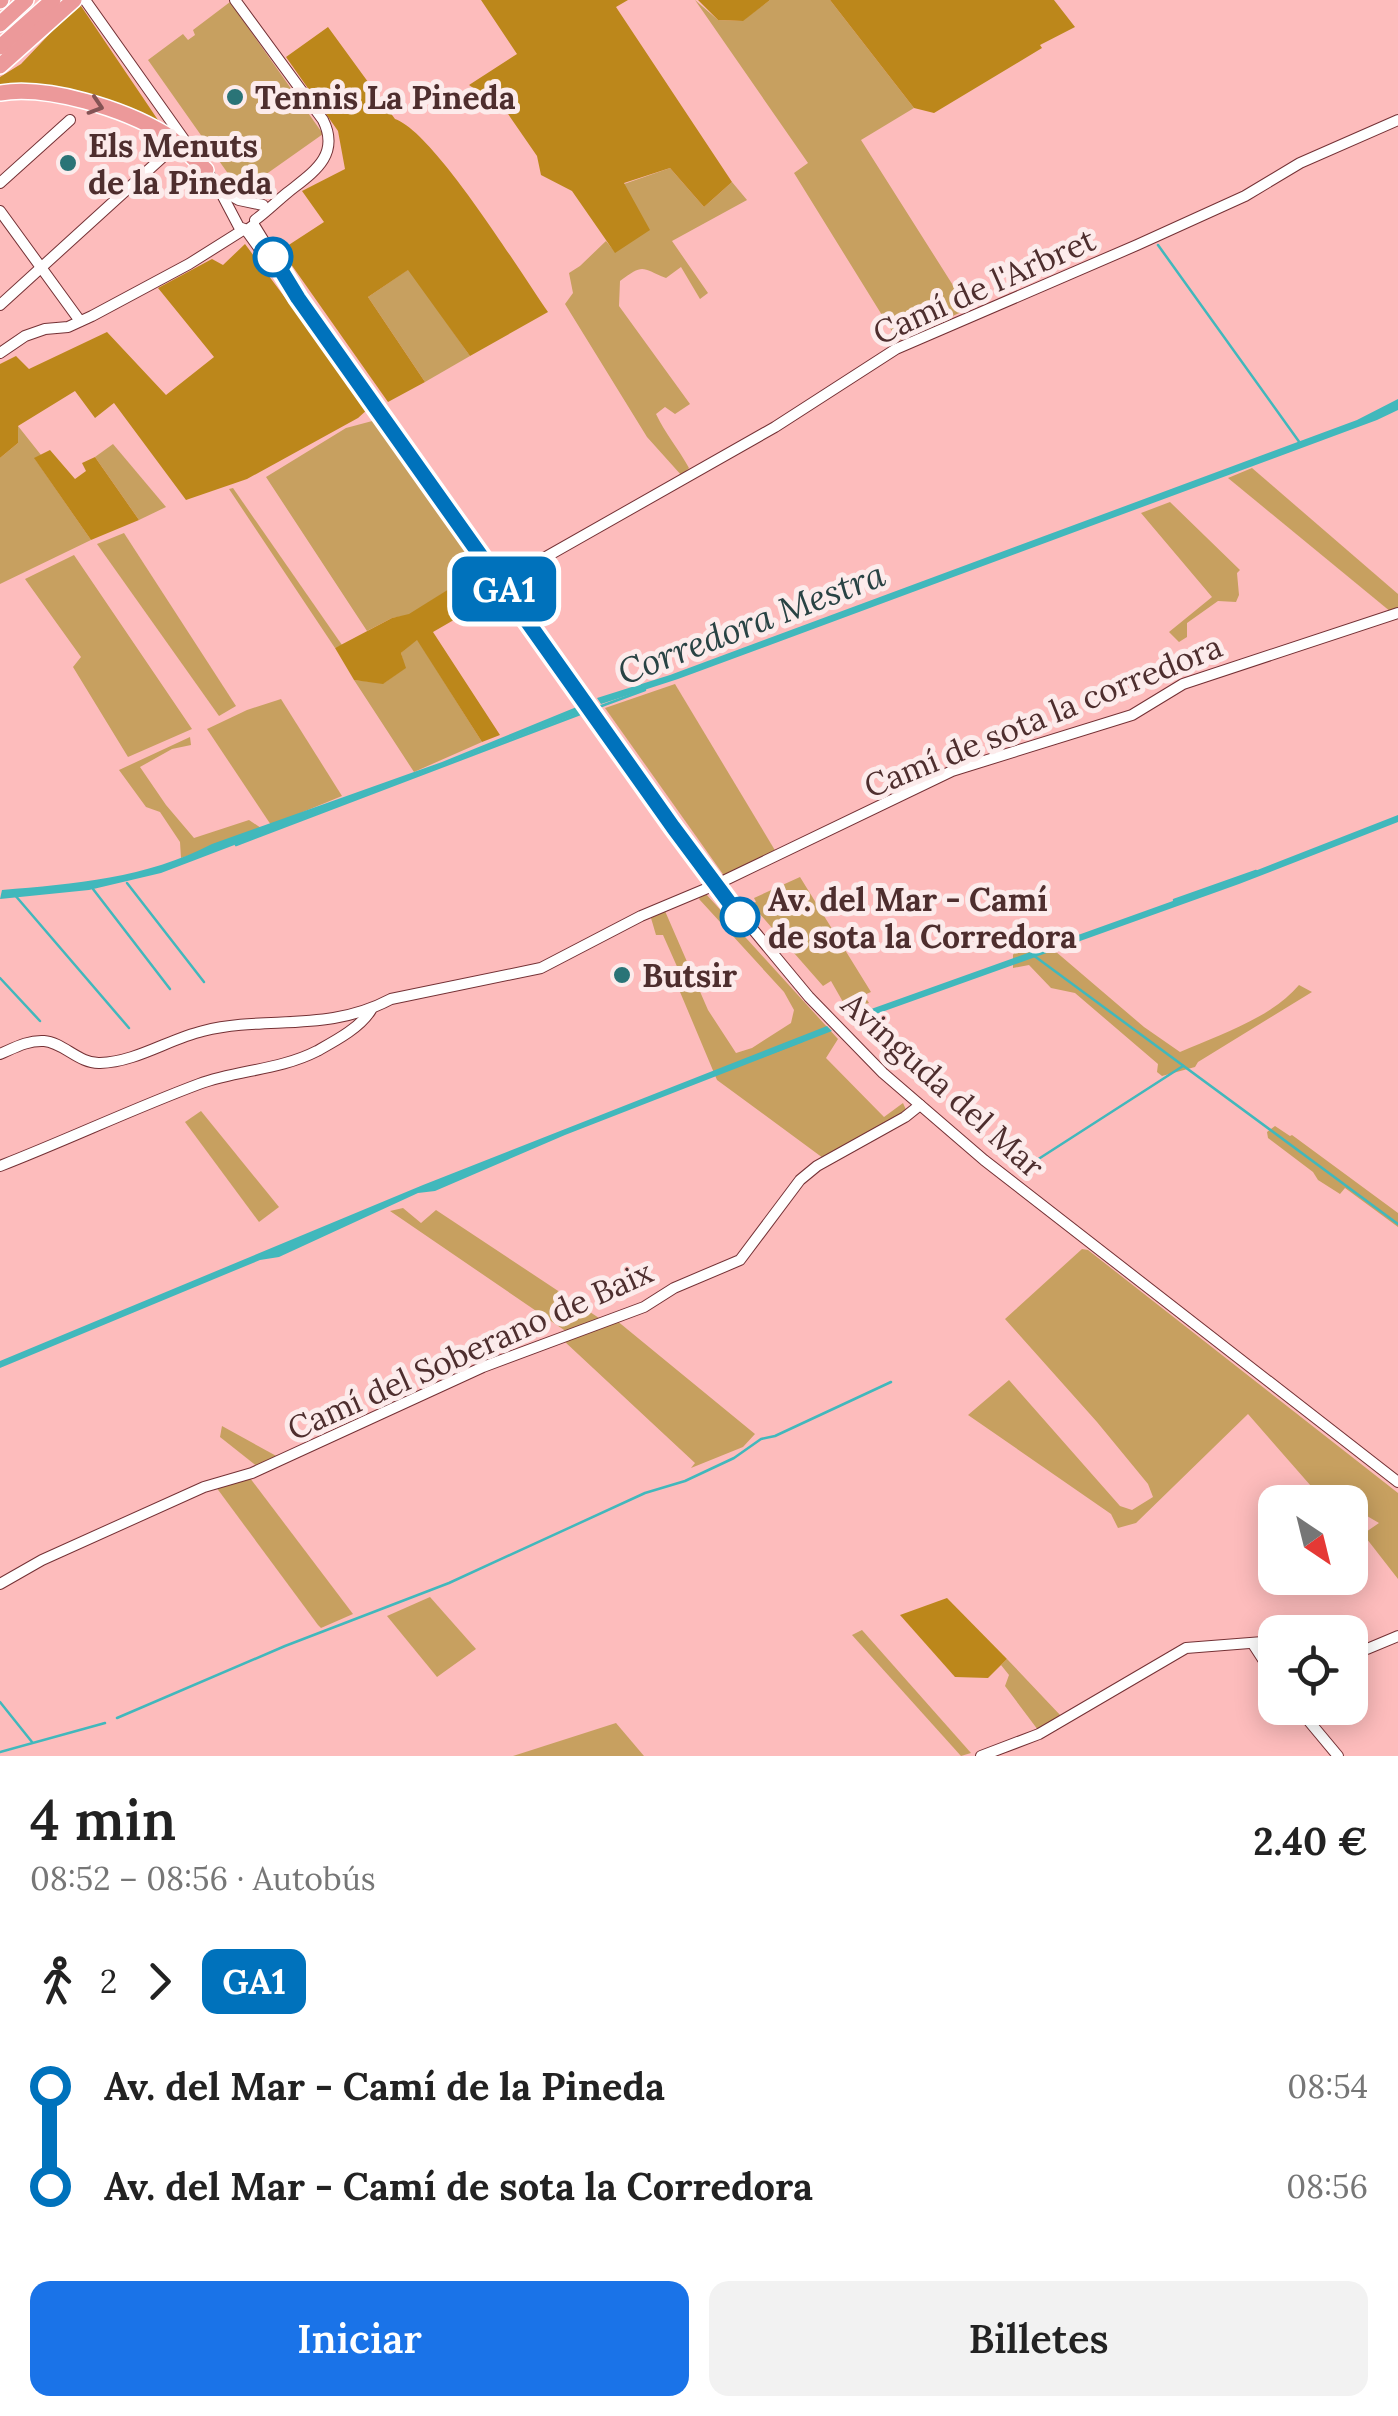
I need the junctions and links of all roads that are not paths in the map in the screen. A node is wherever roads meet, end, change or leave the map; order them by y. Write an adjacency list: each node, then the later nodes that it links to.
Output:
1 (26, 0): 6 (highway)
2 (53, 0): 7 (highway)
3 (74, 0): 8 (highway)
4 (85, 0): 13 (street, Avinguda del Mar)
5 (235, 0): 16 (street)
6 (0, 24)
7 (0, 47)
8 (0, 66)
9 (0, 93): 13 (highway, one-way to 13)
10 (70, 120): 14 (street)
11 (1398, 120): 24 (street, Camí de l'Arbret)
12 (166, 154): 20 (street)
13 (206, 170): 15 (street, Avinguda del Mar)
14 (0, 182)
15 (219, 188): 17 (street); 19 (street, Avinguda del Mar)
16 (283, 196): 17 (street); 19 (street)
17 (263, 205): 19 (street)
18 (0, 211): 20 (street)
19 (247, 222): 22 (street); 24 (street, Avinguda del Mar)
20 (41, 267): 21 (street); 22 (street)
21 (0, 305)
22 (80, 321): 23 (street)
23 (0, 353)
24 (500, 583): 26 (street, Avinguda del Mar)
25 (1398, 613): 26 (street, Camí de sota la corredora)
26 (715, 885): 27 (street, Camí de sota la corredora); 29 (street, Avinguda del Mar)
27 (370, 1010): 28 (street); 30 (street)
28 (0, 1054)
29 (920, 1105): 31 (street, Avinguda del Mar); 32 (street, Camí del Soberano de Baix)
30 (0, 1166)
31 (1398, 1482)
32 (0, 1584)
33 (1398, 1636): 36 (street)
34 (1258, 1643): 35 (street)
35 (1253, 1644): 37 (street); 39 (street)
36 (1368, 1648)
37 (1258, 1652)
38 (1312, 1725): 40 (street)
39 (981, 1756)
40 (1338, 1756)

